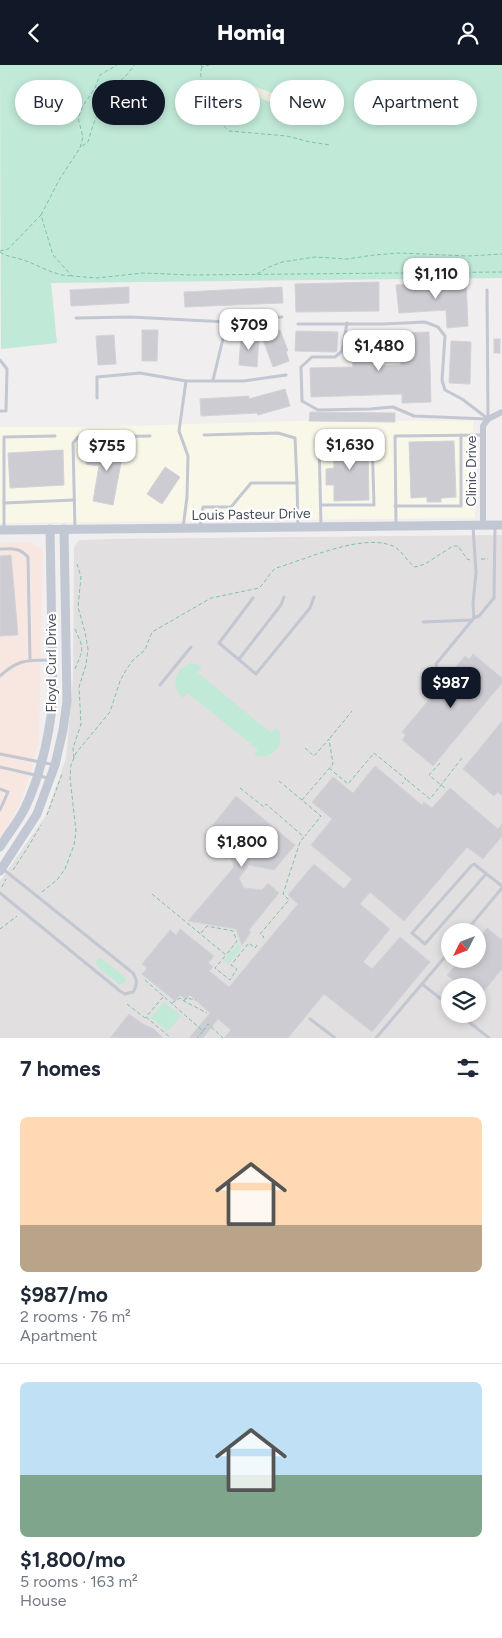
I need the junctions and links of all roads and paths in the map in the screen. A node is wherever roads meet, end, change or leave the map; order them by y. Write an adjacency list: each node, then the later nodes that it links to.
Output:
1 (117, 65): 6 (path)
2 (134, 65): 6 (path)
3 (209, 65): 4 (path)
4 (202, 66): 5 (path)
5 (330, 145)
6 (80, 147): 7 (path)
7 (41, 215): 8 (path); 12 (path)
8 (0, 252): 12 (path)
9 (502, 254): 11 (path)
10 (502, 272): 11 (path)
11 (256, 274): 12 (path)
12 (72, 276)
13 (487, 290): 26 (lane)
14 (282, 317): 16 (lane)
15 (76, 318): 16 (lane)
16 (227, 322): 21 (lane)
17 (348, 323): 18 (lane); 26 (lane); 26 (lane)
18 (298, 324)
19 (0, 360): 24 (lane)
20 (286, 375): 21 (lane)
21 (213, 380): 22 (lane)
22 (186, 381): 23 (lane); 42 (lane)
23 (97, 398)
24 (0, 411)
25 (502, 412): 26 (street)
26 (488, 419): 29 (street, Clinic Drive)
27 (204, 435): 32 (lane)
28 (461, 435): 29 (lane); 36 (lane); 36 (lane)
29 (483, 435): 37 (street, Clinic Drive)
30 (55, 436): 34 (lane)
31 (150, 436): 33 (lane)
32 (298, 483): 40 (lane); 43 (lane)
33 (74, 500): 34 (lane); 46 (lane)
34 (4, 503): 47 (lane)
35 (321, 505): 35 (lane); 41 (lane)
36 (395, 506): 39 (lane)
37 (478, 525): 38 (street, Louis Pasteur Drive); 39 (street, Louis Pasteur Drive); 56 (lane)
38 (499, 525): 56 (lane)
39 (396, 526): 41 (street, Louis Pasteur Drive)
40 (298, 527): 41 (street, Louis Pasteur Drive); 43 (street, Louis Pasteur Drive)
41 (321, 527)
42 (183, 528): 43 (street, Louis Pasteur Drive); 46 (street, Louis Pasteur Drive)
43 (200, 528)
44 (50, 529): 45 (street, Louis Pasteur Drive); 47 (street, Louis Pasteur Drive); 61 (street, Floyd Curl Drive)
45 (64, 529): 46 (street, Louis Pasteur Drive); 73 (street, Floyd Curl Drive)
46 (75, 529)
47 (2, 530)
48 (0, 549): 60 (lane)
49 (481, 559): 50 (path)
50 (489, 559)
51 (470, 560): 70 (path)
52 (77, 564): 70 (path)
53 (284, 597): 59 (lane)
54 (314, 597): 59 (lane)
55 (253, 598): 59 (lane)
56 (473, 619): 57 (lane); 63 (lane)
57 (423, 622)
58 (191, 647): 64 (lane)
59 (239, 659)
60 (30, 660): 61 (lane); 62 (lane)
61 (52, 661): 71 (street, Floyd Curl Drive)
62 (0, 676)
63 (444, 681)
64 (160, 685)
65 (352, 711): 66 (path)
66 (329, 739): 67 (path); 75 (path)
67 (305, 749)
68 (0, 754): 71 (lane)
69 (462, 757): 81 (path)
70 (74, 759): 93 (path)
71 (42, 762): 73 (lane); 76 (street, Floyd Curl Drive)
72 (440, 763): 81 (path)
73 (55, 765): 77 (street, Floyd Curl Drive)
74 (0, 767): 76 (lane)
75 (329, 768): 78 (path); 85 (path)
76 (37, 774): 77 (lane); 88 (street, Floyd Curl Drive)
77 (50, 779): 89 (street, Floyd Curl Drive)
78 (406, 779): 80 (path); 81 (path)
79 (280, 781): 85 (path)
80 (402, 785)
81 (441, 785): 84 (path)
82 (240, 788): 87 (path)
83 (0, 789): 86 (lane)
84 (446, 789)
85 (302, 800): 87 (path)
86 (0, 810)
87 (304, 837): 99 (path)
88 (0, 847)
89 (1, 869): 92 (lane)
90 (486, 874): 90 (lane); 91 (lane)
91 (502, 887): 96 (lane)
92 (0, 893)
93 (41, 893)
94 (152, 894): 98 (path)
95 (18, 915): 97 (path)
96 (473, 923)
97 (0, 929)
98 (200, 934): 101 (path); 101 (path)
99 (261, 940)
100 (257, 945): 101 (path)
101 (226, 955)
102 (441, 962): 104 (lane)
103 (145, 980): 105 (path)
104 (422, 984): 106 (lane); 120 (lane)
105 (163, 996): 109 (path); 112 (path)
106 (441, 999)
107 (196, 1000): 108 (path)
108 (184, 1001): 109 (path); 111 (path)
109 (172, 1003): 115 (path)
110 (127, 1005): 112 (path)
111 (208, 1013)
112 (146, 1017): 116 (path)
113 (310, 1019): 119 (lane)
114 (470, 1023): 121 (lane)
115 (203, 1031): 117 (path); 118 (path)
116 (171, 1038)
117 (196, 1038)
118 (223, 1038)
119 (335, 1038)
120 (376, 1038)
121 (489, 1038)

